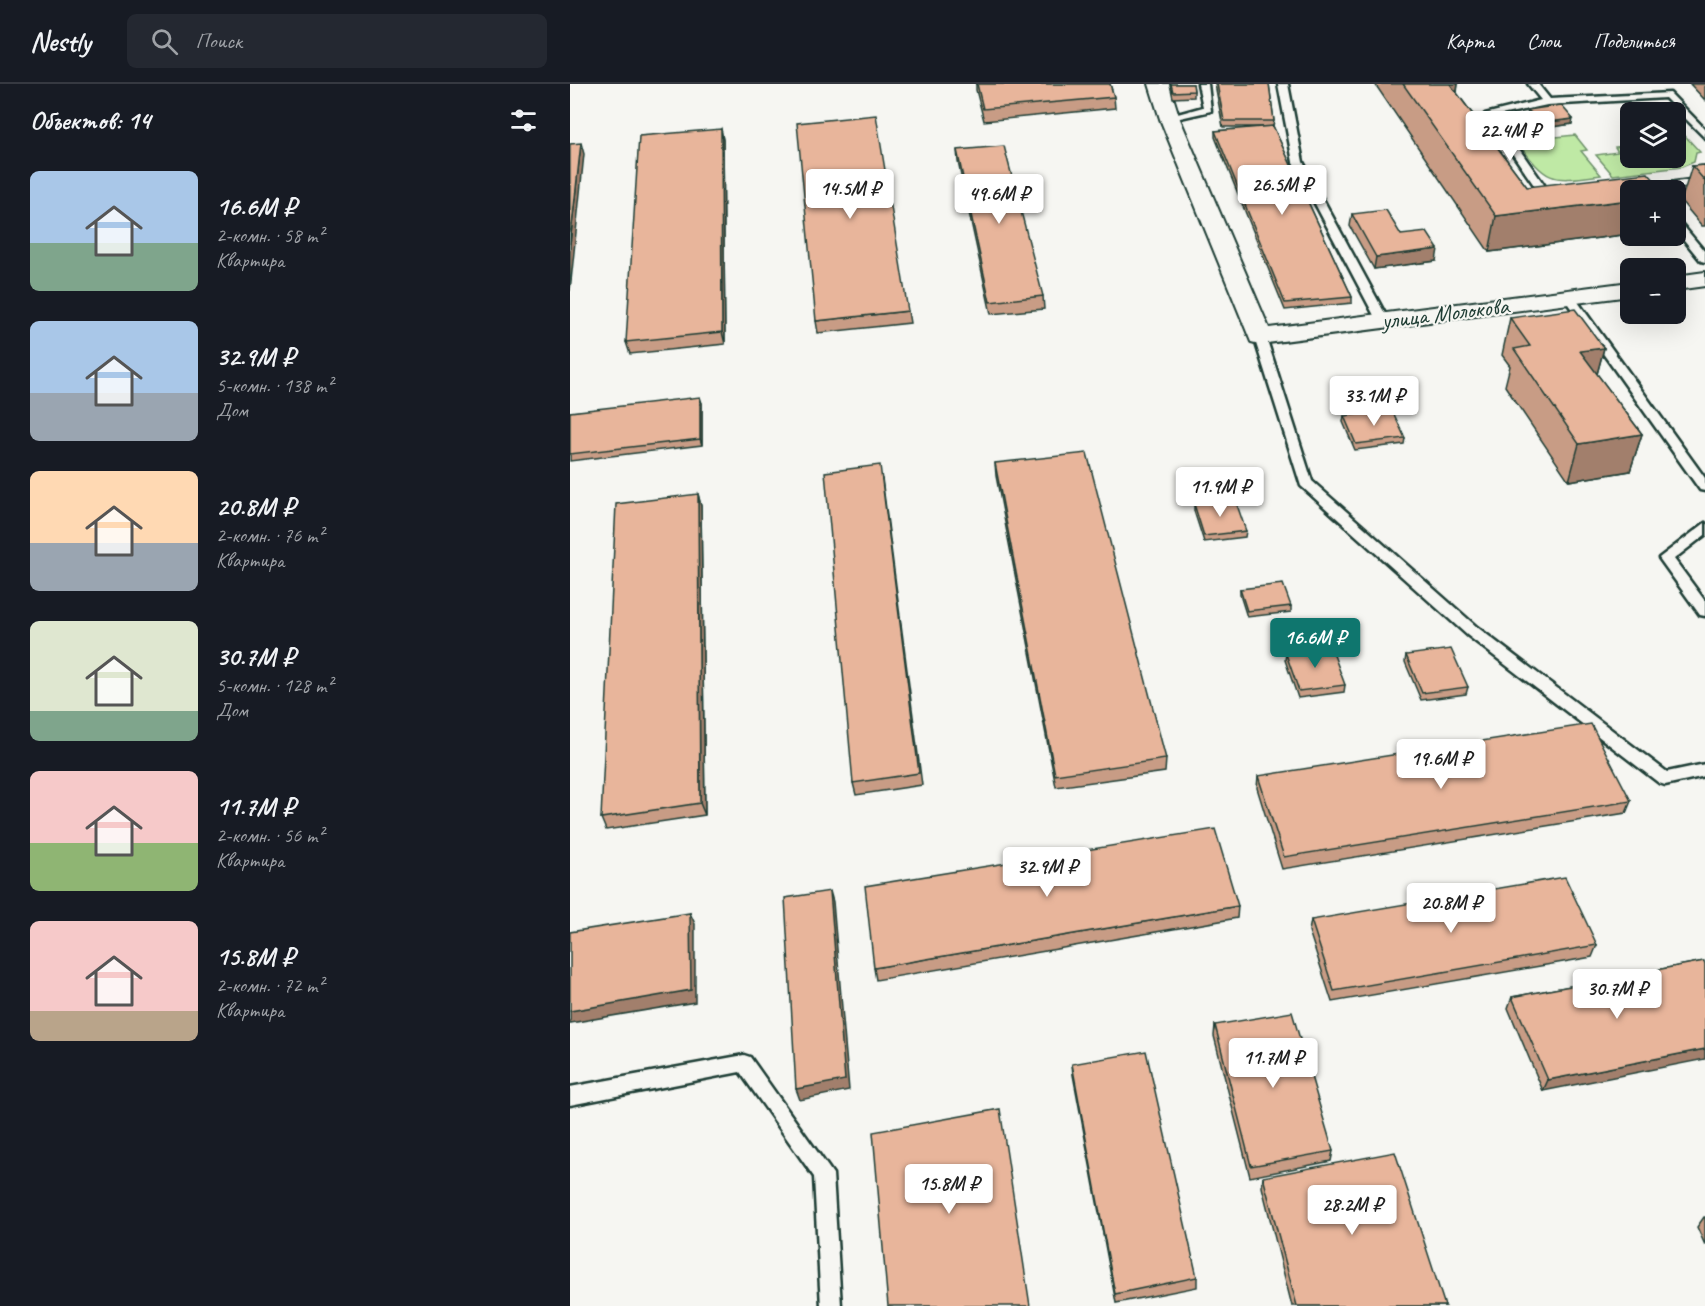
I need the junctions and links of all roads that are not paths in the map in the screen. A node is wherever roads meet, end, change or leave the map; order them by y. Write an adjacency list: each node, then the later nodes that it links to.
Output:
1 (1159, 84): 6 (street)
2 (1203, 84): 6 (lane)
3 (1283, 84): 17 (lane)
4 (1533, 84): 5 (lane)
5 (1547, 102): 7 (lane); 10 (lane)
6 (1170, 119): 18 (street)
7 (1705, 135)
8 (1705, 181): 9 (lane)
9 (1686, 184)
10 (1560, 198)
11 (1686, 236): 12 (lane)
12 (1705, 259)
13 (1705, 279): 14 (street)
14 (1686, 282)
15 (1620, 290): 16 (street, улица Молокова)
16 (1569, 297): 17 (street, улица Молокова); 19 (lane)
17 (1383, 321): 18 (street, улица Молокова)
18 (1260, 337): 22 (lane)
19 (1705, 487)
20 (1705, 528): 21 (lane)
21 (1705, 611)
22 (1705, 770)
23 (570, 1096): 24 (lane)
24 (831, 1306)

